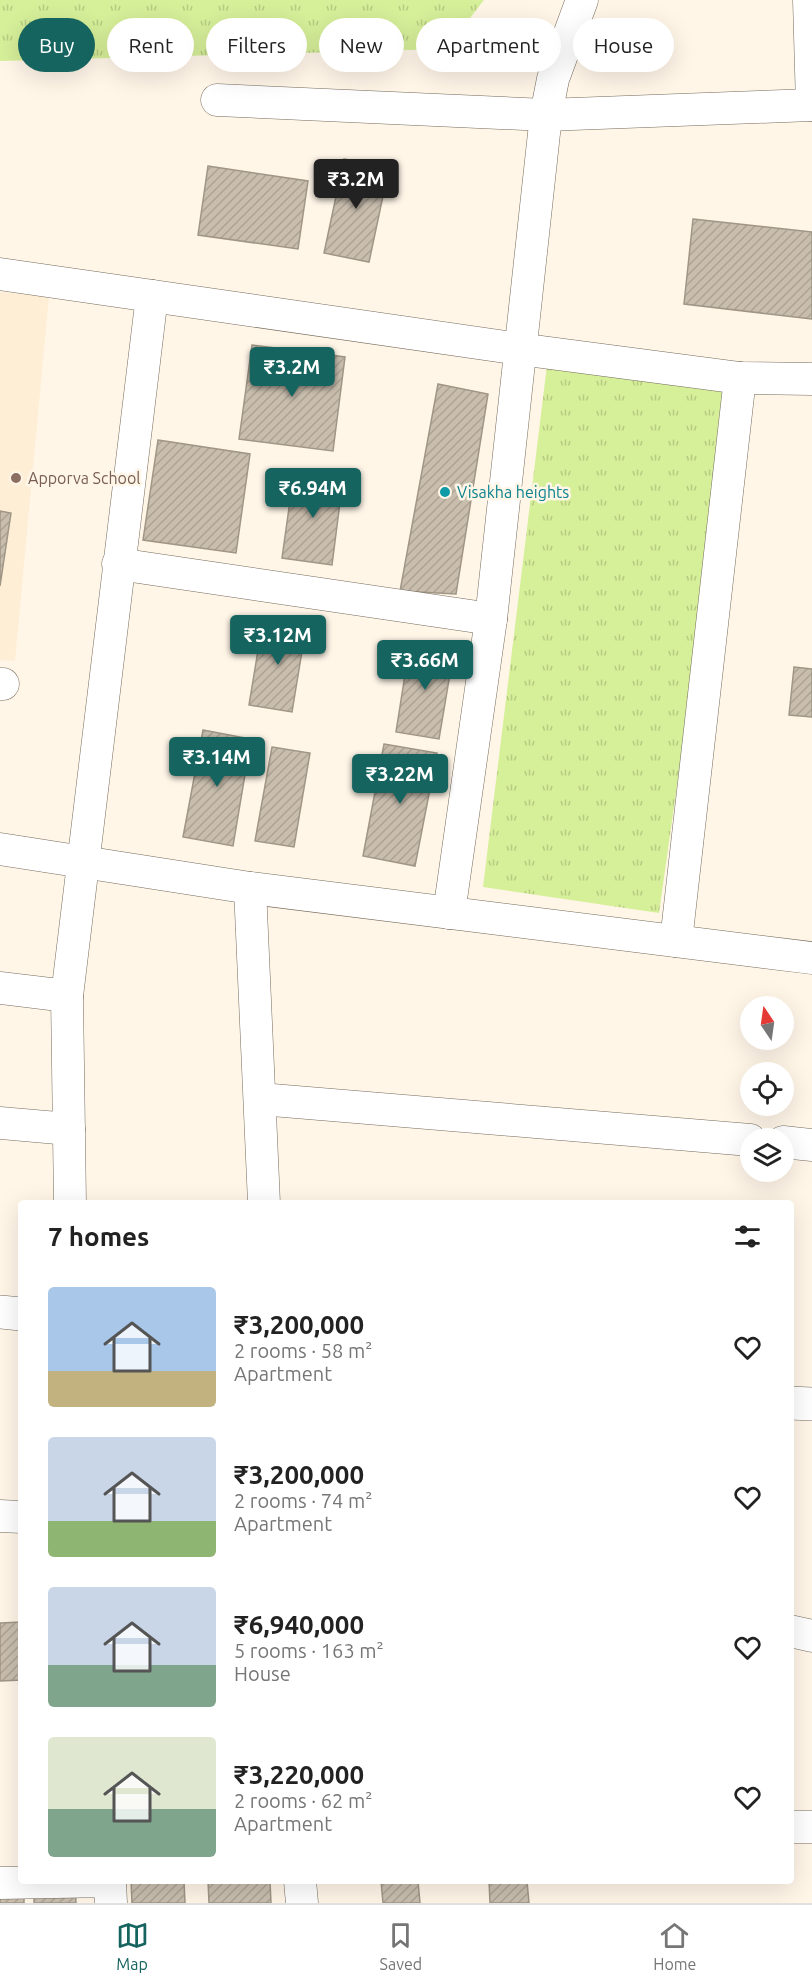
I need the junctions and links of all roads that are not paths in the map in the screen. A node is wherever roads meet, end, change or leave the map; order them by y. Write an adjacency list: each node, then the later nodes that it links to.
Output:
1 (582, 0): 5 (street)
2 (810, 0): 4 (street)
3 (217, 100): 5 (street)
4 (812, 105): 5 (street)
5 (546, 115): 8 (street)
6 (0, 274): 7 (street)
7 (152, 296): 8 (street); 11 (street)
8 (519, 349): 9 (street); 12 (street)
9 (740, 378): 10 (street); 17 (street)
10 (812, 379)
11 (118, 564): 12 (street); 14 (street)
12 (491, 619): 16 (street)
13 (0, 849): 14 (street)
14 (82, 863): 15 (street); 20 (street)
15 (250, 888): 16 (street); 21 (street)
16 (449, 913): 17 (street)
17 (676, 941): 18 (street)
18 (812, 958)
19 (0, 988): 20 (street)
20 (67, 996): 23 (street)
21 (260, 1099): 24 (street); 28 (street)
22 (0, 1123): 23 (street)
23 (69, 1129): 27 (street)
24 (740, 1139)
25 (794, 1143): 26 (street)
26 (812, 1145)
27 (70, 1200)
28 (264, 1200)
29 (0, 1312): 30 (main road)
30 (18, 1314)
31 (794, 1403): 32 (main road)
32 (812, 1404)
33 (0, 1516): 34 (street)
34 (18, 1517)
35 (794, 1632): 36 (street)
36 (812, 1636)
37 (794, 1827): 38 (street)
38 (812, 1827)
39 (0, 1883): 40 (street)
40 (18, 1883)
41 (110, 1884): 43 (street)
42 (300, 1884): 44 (street)
43 (111, 1903)
44 (302, 1903)

